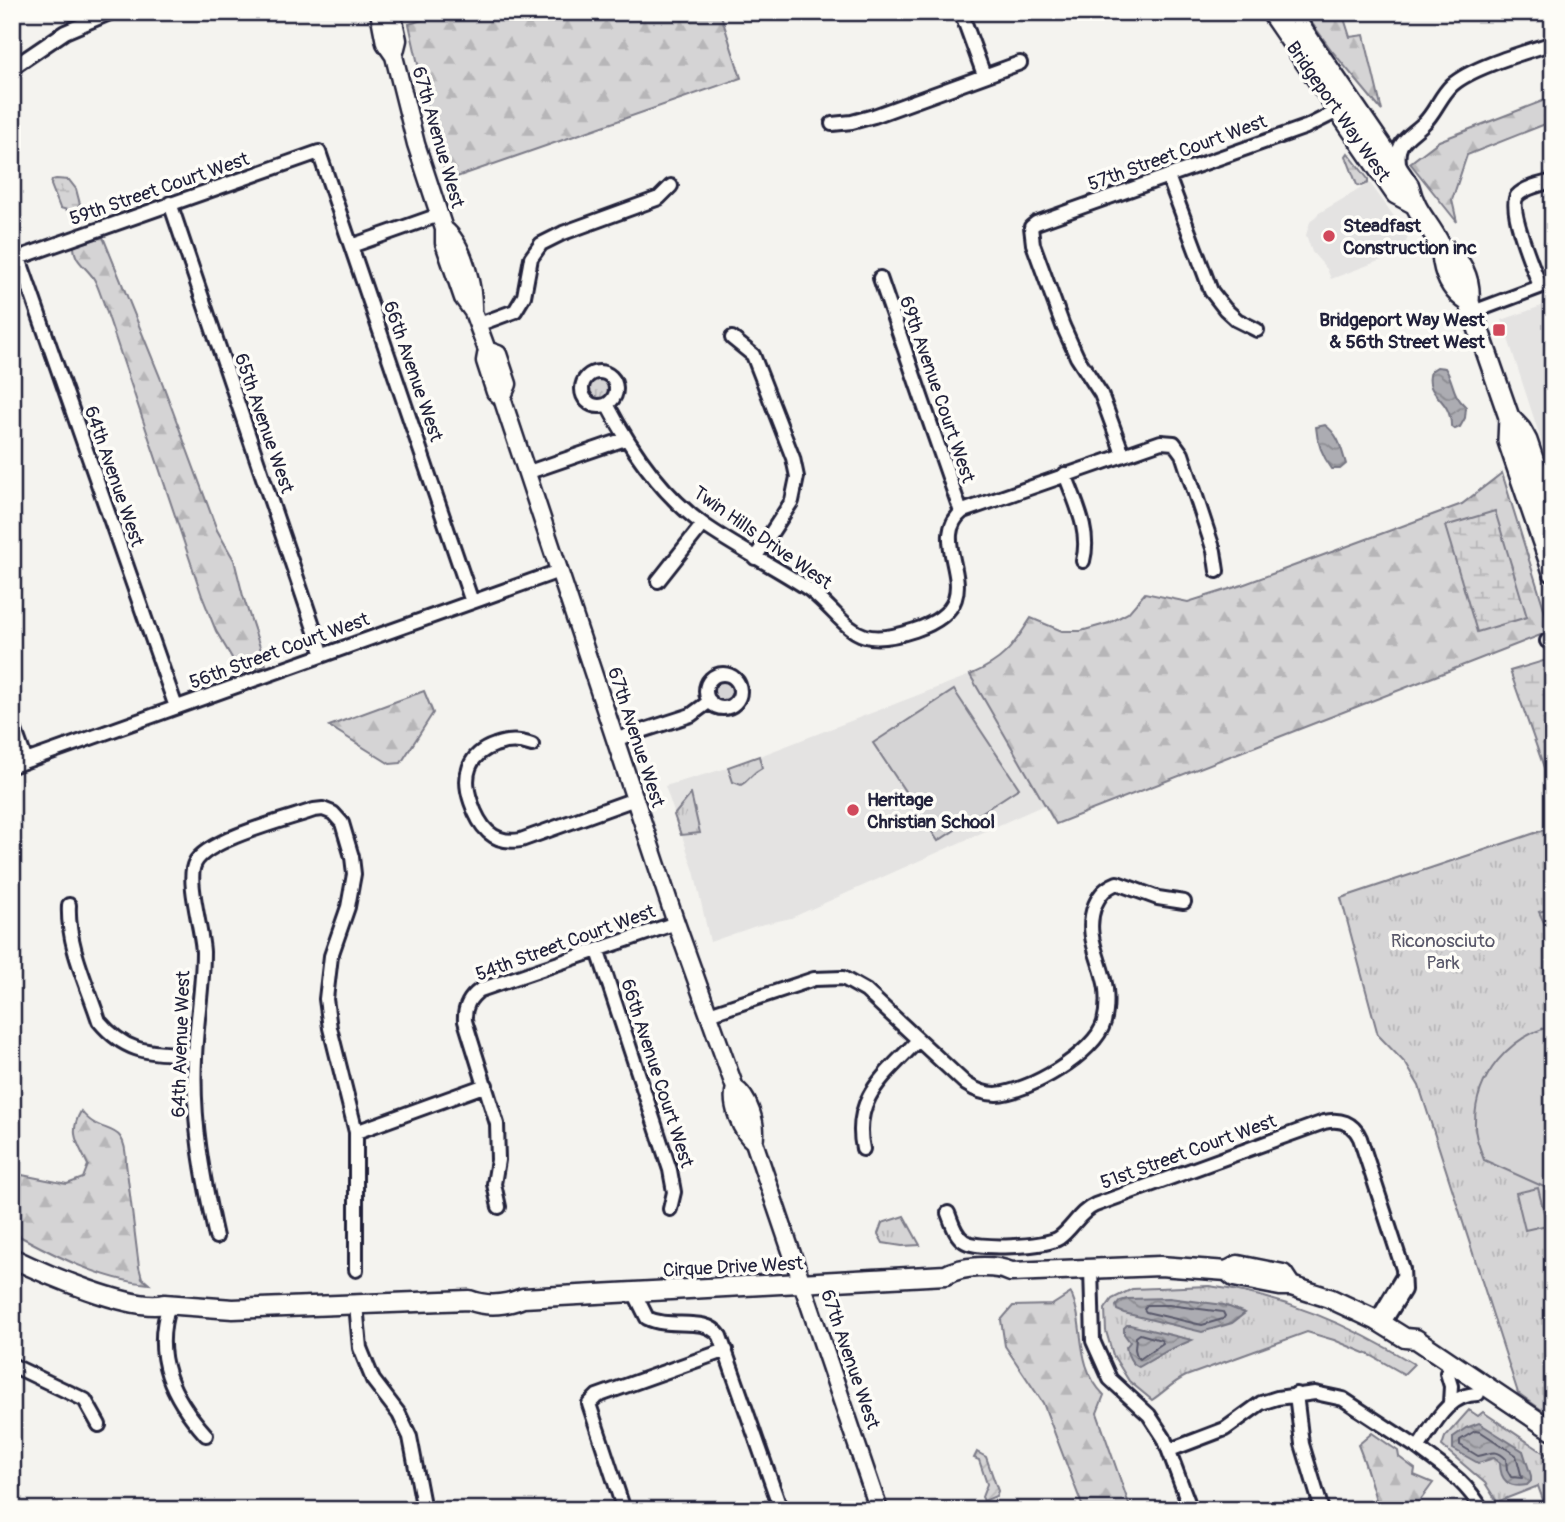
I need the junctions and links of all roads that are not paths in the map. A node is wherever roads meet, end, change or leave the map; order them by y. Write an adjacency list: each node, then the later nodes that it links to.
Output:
1 (112, 12): 11 (street)
2 (379, 12): 9 (street, 67th Avenue West)
3 (392, 12): 9 (street, 67th Avenue West)
4 (961, 12): 12 (street)
5 (1271, 12): 13 (main road, Bridgeport Way West)
6 (1290, 12): 8 (main road, Bridgeport Way West)
7 (1553, 43): 16 (street)
8 (1317, 51): 13 (main road); 15 (main road, Bridgeport Way West)
9 (394, 56): 24 (street, 67th Avenue West)
10 (1020, 63): 12 (street)
11 (12, 68)
12 (984, 75): 14 (street)
13 (1338, 111): 15 (main road); 19 (street, 57th Street Court West); 23 (main road, Bridgeport Way West)
14 (832, 124)
15 (1371, 130): 16 (street); 18 (main road, Bridgeport Way West)
16 (1406, 136): 18 (street)
17 (318, 152): 22 (street, 59th Street Court West); 25 (street, 66th Avenue West)
18 (1401, 175): 23 (main road, Bridgeport Way West)
19 (1168, 176): 32 (street); 37 (street, 57th Street Court West)
20 (1553, 181): 29 (street)
21 (671, 186): 31 (street)
22 (170, 203): 26 (street, 59th Street Court West); 50 (street, 65th Avenue West)
23 (1413, 203): 30 (main road, Bridgeport Way West)
24 (442, 222): 25 (street); 31 (street, 67th Avenue West)
25 (351, 246): 49 (street, 66th Avenue West)
26 (15, 259): 52 (street, 64th Avenue West)
27 (880, 278): 40 (street, 69th Avenue Court West)
28 (1553, 282): 29 (street)
29 (1540, 286): 30 (street)
30 (1471, 307): 35 (main road, Bridgeport Way West)
31 (475, 318): 38 (street, 67th Avenue West)
32 (1258, 330)
33 (732, 338): 43 (street)
34 (607, 404): 36 (street, Twin Hills Drive West)
35 (1509, 417): 41 (main road, Bridgeport Way West); 47 (main road, Bridgeport Way West)
36 (625, 439): 38 (street); 42 (street, Twin Hills Drive West)
37 (1123, 454): 39 (street); 46 (street)
38 (526, 473): 45 (street, 67th Avenue West)
39 (1065, 474): 40 (street); 44 (street)
40 (961, 512): 43 (street, Twin Hills Drive West)
41 (1553, 518)
42 (703, 524): 43 (street, Twin Hills Drive West); 48 (street)
43 (755, 558)
44 (1083, 561)
45 (559, 571): 49 (street, 56th Street Court West); 54 (street, 67th Avenue West)
46 (1217, 571)
47 (1553, 572)
48 (657, 581)
49 (472, 602): 50 (street, 56th Street Court West)
50 (323, 655): 52 (street, 56th Street Court West)
51 (710, 701): 54 (street)
52 (176, 707): 56 (street, 56th Street Court West)
53 (12, 722): 56 (street)
54 (617, 739): 58 (street, 67th Avenue West)
55 (532, 745): 58 (street)
56 (26, 761): 57 (street, 56th Street Court West)
57 (12, 766)
58 (635, 799): 61 (street, 67th Avenue West)
59 (1184, 902): 64 (street)
60 (69, 905): 65 (street)
61 (676, 923): 62 (street, 54th Street Court West); 63 (street, 67th Avenue West)
62 (598, 951): 66 (street, 54th Street Court West); 70 (street, 66th Avenue Court West)
63 (709, 1014): 64 (street); 77 (street, 67th Avenue West)
64 (918, 1040): 68 (street)
65 (195, 1055): 67 (street, 64th Avenue West); 72 (street, 64th Avenue West)
66 (486, 1085): 67 (street); 69 (street)
67 (356, 1132): 76 (street)
68 (863, 1149)
69 (499, 1207)
70 (670, 1209)
71 (948, 1213): 81 (street, 51st Street Court West)
72 (216, 1237)
73 (12, 1248): 79 (main road, Cirque Drive West)
74 (12, 1258): 79 (main road, Cirque Drive West)
75 (1091, 1268): 77 (main road, Cirque Drive West); 81 (main road, Cirque Drive West); 94 (street)
76 (356, 1270)
77 (803, 1283): 78 (main road, Cirque Drive West); 98 (street, 67th Avenue West)
78 (634, 1292): 80 (main road, Cirque Drive West); 83 (street)
79 (167, 1304): 80 (main road, Cirque Drive West); 91 (street)
80 (356, 1304): 95 (street)
81 (1379, 1322): 82 (main road, Cirque Drive West)
82 (1405, 1338): 85 (main road, Cirque Drive West); 90 (main road, Cirque Drive West)
83 (726, 1350): 96 (street); 97 (street)
84 (12, 1365): 89 (street)
85 (1447, 1373): 87 (main road, Cirque Drive West); 88 (street)
86 (1296, 1394): 93 (street); 94 (street); 100 (street)
87 (1478, 1394): 88 (street); 92 (main road, Cirque Drive West)
88 (1450, 1403): 93 (street)
89 (99, 1425)
90 (1553, 1431)
91 (206, 1435)
92 (1553, 1444)
93 (1418, 1448): 101 (street)
94 (1170, 1450): 99 (street)
95 (424, 1510)
96 (624, 1510)
97 (780, 1510)
98 (879, 1510)
99 (1191, 1510)
100 (1322, 1510)
101 (1482, 1510)

